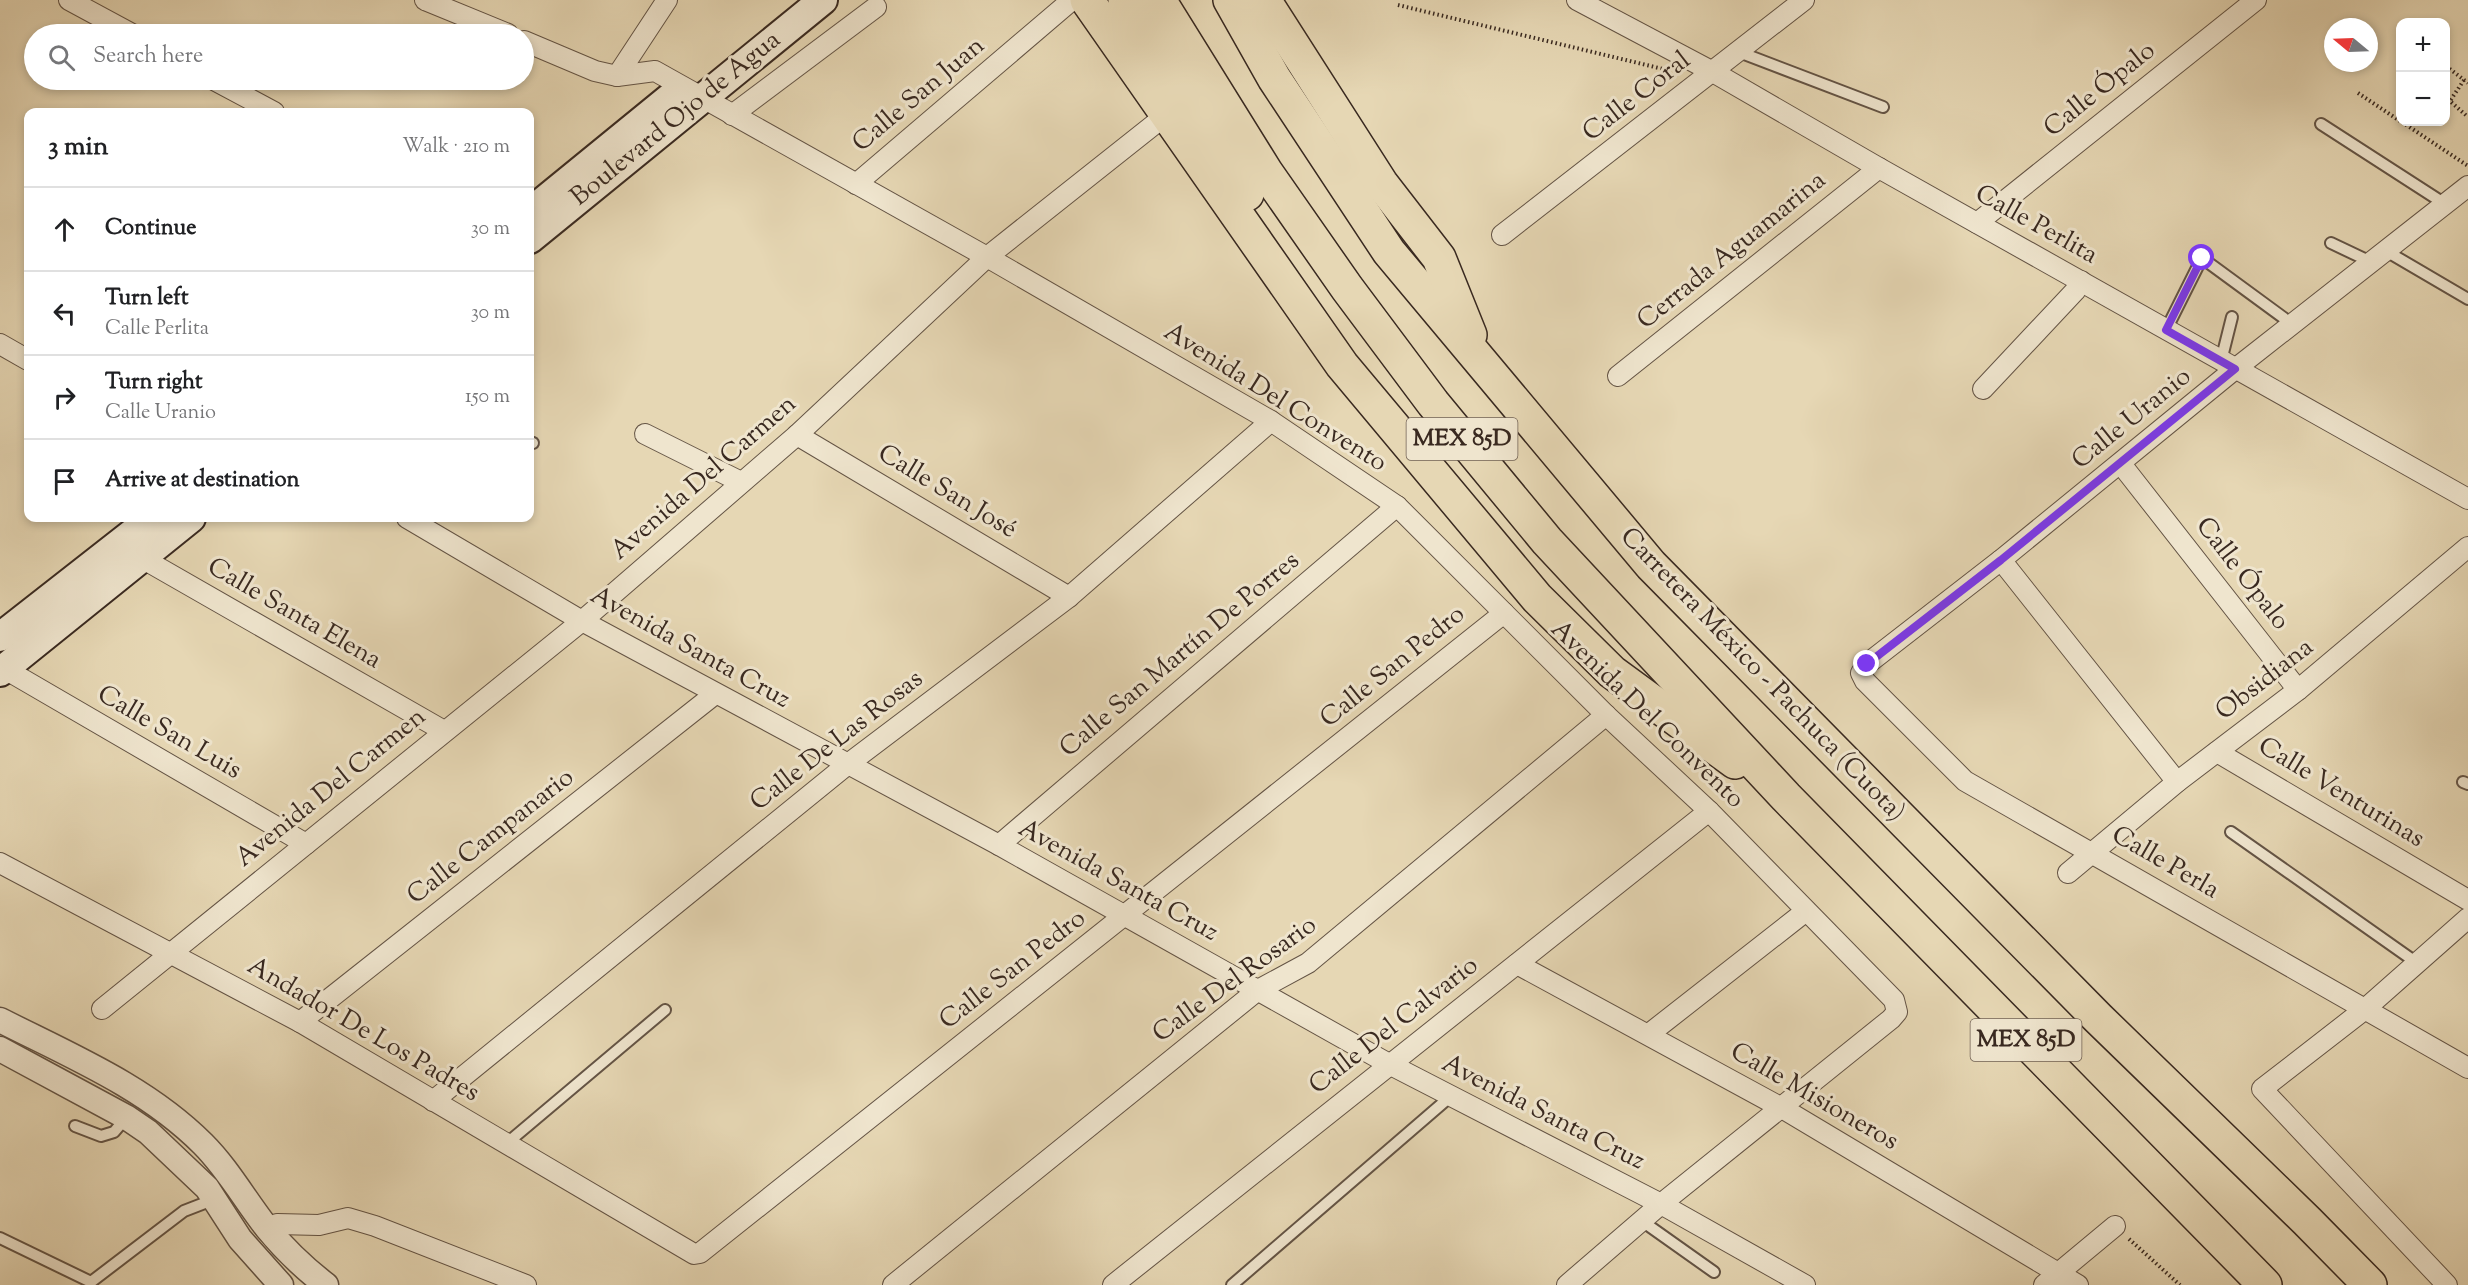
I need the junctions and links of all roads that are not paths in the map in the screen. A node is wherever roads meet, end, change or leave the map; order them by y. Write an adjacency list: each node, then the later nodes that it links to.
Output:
1 (69, 0): 16 (street)
2 (425, 0): 17 (street)
3 (667, 0): 21 (street)
4 (795, 0): 23 (main road, Boulevard Ojo de Agua)
5 (823, 0): 23 (main road, Boulevard Ojo de Agua)
6 (1072, 0): 30 (street, Calle San Juan)
7 (1087, 0): 27 (highway)
8 (1125, 0): 47 (highway)
9 (1159, 0): 78 (highway, MEX 85D)
10 (1230, 0): 48 (highway, Carretera México - Pachuca (Cuota) / MEX 85D)
11 (1264, 0): 48 (highway)
12 (1577, 0): 20 (street, Calle Perlita)
13 (1804, 0): 19 (street, Calle Coral)
14 (2256, 0): 34 (street, Calle Ópalo)
15 (876, 7): 26 (street)
16 (113, 24)
17 (484, 24)
18 (534, 45): 21 (street, Avenida Del Convento)
19 (1739, 52): 20 (street, Calle Coral); 24 (lane)
20 (1706, 68): 29 (street, Calle Perlita); 36 (street, Calle Coral)
21 (617, 76): 23 (street, Avenida Del Convento)
22 (233, 90): 25 (street)
23 (692, 92): 26 (street, Avenida Del Convento); 33 (main road, Boulevard Ojo de Agua); 35 (main road, Boulevard Ojo de Agua)
24 (1883, 107)
25 (266, 108)
26 (732, 115): 30 (street, Avenida Del Convento)
27 (1166, 115): 39 (street, Avenida Del Carmen); 47 (highway)
28 (2321, 123): 32 (lane)
29 (1879, 168): 34 (street, Calle Perlita); 50 (street, Cerrada Aguamarina)
30 (856, 184): 39 (street, Avenida Del Convento)
31 (2468, 186): 32 (street, Calle Uranio)
32 (2445, 204): 38 (street, Calle Uranio)
33 (534, 209)
34 (1977, 223): 40 (street, Calle Perlita)
35 (534, 235)
36 (1502, 235)
37 (2331, 243): 38 (lane)
38 (2378, 256): 41 (lane); 43 (street, Calle Uranio)
39 (987, 257): 52 (street, Avenida Del Convento); 54 (street, Avenida Del Carmen)
40 (2081, 281): 44 (street, Calle Perlita); 51 (street)
41 (2468, 298)
42 (2232, 317): 49 (lane)
43 (2292, 324): 44 (lane); 49 (street, Calle Uranio)
44 (2166, 330): 49 (street, Calle Perlita)
45 (0, 344): 46 (street)
46 (24, 358)
47 (1342, 365): 78 (highway)
48 (1482, 365): 128 (highway, Carretera México - Pachuca (Cuota) / MEX 85D)
49 (2228, 365): 55 (street, Calle Uranio); 57 (street, Calle Perlita)
50 (1618, 376)
51 (1983, 389)
52 (1272, 421): 58 (street, Avenida Del Convento); 65 (street, Calle De Las Rosas)
53 (645, 434): 56 (street)
54 (797, 435): 56 (street, Avenida Del Carmen); 65 (street, Calle San José)
55 (2121, 464): 64 (street, Calle Uranio); 71 (street, Calle Ópalo)
56 (741, 482): 67 (street, Avenida Del Carmen)
57 (2468, 499)
58 (1397, 506): 66 (street, Avenida Del Convento); 82 (street, Calle San Martín De Porres)
59 (149, 522): 63 (main road)
60 (183, 522): 63 (main road)
61 (414, 522): 67 (street, Avenida Santa Cruz)
62 (2468, 547): 71 (street, Obsidiana)
63 (129, 551): 68 (main road); 69 (main road); 74 (street, Calle Santa Elena)
64 (2001, 560): 70 (street, Calle Uranio); 77 (street)
65 (1069, 597): 76 (street, Calle De Las Rosas)
66 (1504, 613): 73 (street, Avenida Del Convento); 88 (street, Calle San Pedro)
67 (582, 621): 72 (street, Avenida Santa Cruz); 74 (street, Avenida Del Carmen)
68 (0, 637)
69 (2, 670): 81 (street, Calle San Luis)
70 (1861, 673): 83 (street, Calle Perla)
71 (2298, 690): 75 (street, Obsidiana)
72 (715, 694): 76 (street, Avenida Santa Cruz); 98 (street, Calle Campanario)
73 (1606, 715): 79 (street, Avenida Del Convento); 93 (street, Calle Del Rosario)
74 (444, 731): 81 (street, Avenida Del Carmen)
75 (2217, 752): 77 (street, Obsidiana); 86 (street, Calle Venturinas)
76 (848, 764): 82 (street, Avenida Santa Cruz); 104 (street, Calle De Las Rosas)
77 (2176, 782): 83 (street, Obsidiana)
78 (1786, 797): 127 (highway, MEX 85D)
79 (1709, 811): 87 (street, Avenida Del Convento); 92 (street, Calle Del Calvario)
80 (2231, 832): 91 (lane)
81 (306, 844): 90 (street, Avenida Del Carmen)
82 (999, 845): 88 (street, Avenida Santa Cruz)
83 (2094, 853): 85 (street, Obsidiana); 95 (street, Calle Perla)
84 (0, 863): 90 (street, Andador De Los Padres)
85 (2068, 873)
86 (2468, 900)
87 (1806, 911): 99 (street); 105 (street, Avenida Del Convento)
88 (1125, 915): 93 (street, Avenida Santa Cruz); 115 (street, Calle San Pedro)
89 (2468, 918): 91 (street)
90 (169, 952): 94 (street, Avenida Del Carmen); 98 (street, Andador De Los Padres)
91 (2417, 963): 95 (street)
92 (1517, 964): 99 (street, Calle Misioneros); 101 (street, Calle Del Calvario)
93 (1258, 990): 101 (street, Avenida Santa Cruz); 121 (street, Calle Del Rosario)
94 (102, 1009)
95 (2365, 1009): 102 (street, Calle Perla); 129 (street)
96 (665, 1010): 108 (lane)
97 (0, 1020): 113 (street)
98 (300, 1022): 104 (street, Andador De Los Padres)
99 (1649, 1034): 105 (street, Calle Misioneros)
100 (0, 1049): 106 (street)
101 (1389, 1064): 103 (street, Avenida Santa Cruz); 122 (street, Calle Del Calvario)
102 (2468, 1068)
103 (1450, 1096): 110 (street, Avenida Santa Cruz); 123 (lane)
104 (433, 1101): 108 (street, Andador De Los Padres)
105 (1782, 1108): 110 (street); 117 (street, Calle Misioneros)
106 (126, 1117): 107 (lane); 109 (street)
107 (75, 1126)
108 (506, 1144): 115 (street, Andador De Los Padres)
109 (215, 1199): 114 (lane); 118 (street)
110 (1661, 1204): 111 (street); 125 (street, Avenida Santa Cruz)
111 (1642, 1221): 116 (lane); 124 (street)
112 (2115, 1226): 117 (street)
113 (267, 1228): 119 (street); 120 (street)
114 (0, 1238)
115 (694, 1254)
116 (1714, 1272)
117 (2052, 1279): 126 (street, Calle Misioneros)
118 (281, 1285)
119 (326, 1285)
120 (526, 1285)
121 (893, 1285)
122 (1113, 1285)
123 (1232, 1285)
124 (1567, 1285)
125 (1805, 1285)
126 (2078, 1285)
127 (2265, 1285)
128 (2370, 1285)
129 (2447, 1285)

